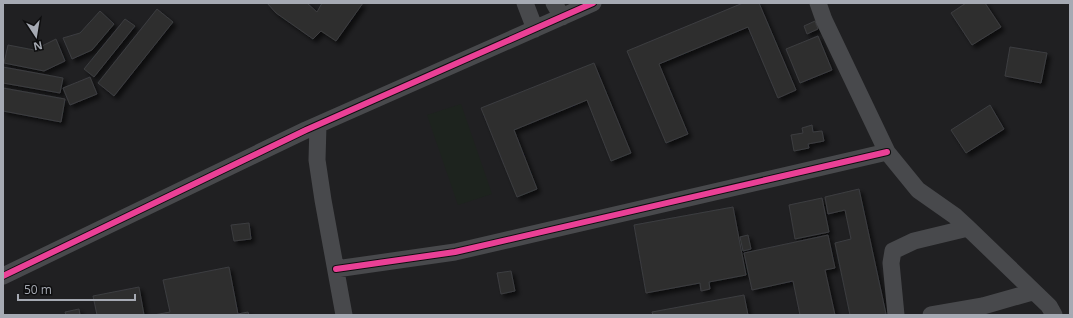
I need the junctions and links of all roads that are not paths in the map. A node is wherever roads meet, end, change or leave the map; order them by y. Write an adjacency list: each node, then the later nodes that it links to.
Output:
1 (525, 3): 5 (street)
2 (593, 3): 4 (street)
3 (818, 3): 7 (street)
4 (558, 10): 5 (street)
5 (535, 29): 6 (street)
6 (318, 125): 9 (street); 10 (street)
7 (887, 152): 8 (street); 9 (street)
8 (968, 228): 11 (street); 13 (street)
9 (336, 269): 12 (street)
10 (3, 276)
11 (1032, 292): 14 (street); 15 (street)
12 (344, 315)
13 (896, 315)
14 (931, 315)
15 (1054, 315)

